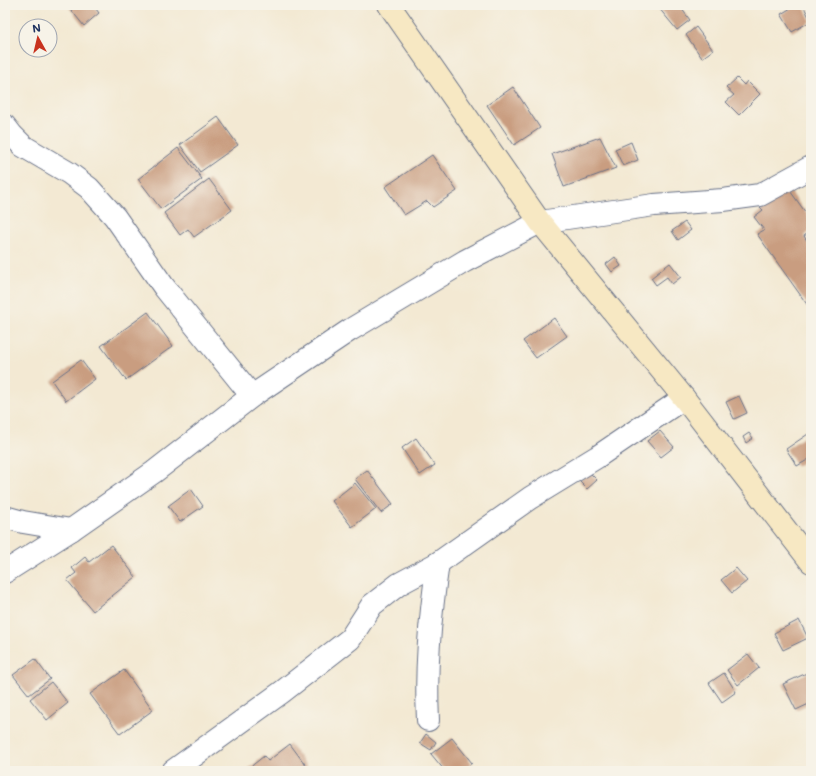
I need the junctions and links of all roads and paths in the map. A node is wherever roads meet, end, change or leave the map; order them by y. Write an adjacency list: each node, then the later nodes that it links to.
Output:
1 (389, 5): 4 (main road)
2 (5, 126): 5 (street)
3 (811, 167): 4 (street)
4 (540, 222): 5 (street); 6 (main road)
5 (252, 396): 8 (street)
6 (684, 398): 9 (main road); 10 (street)
7 (5, 517): 8 (street)
8 (71, 530): 11 (street)
9 (811, 562)
10 (438, 563): 12 (street); 13 (street)
11 (5, 572)
12 (428, 720)
13 (173, 771)

